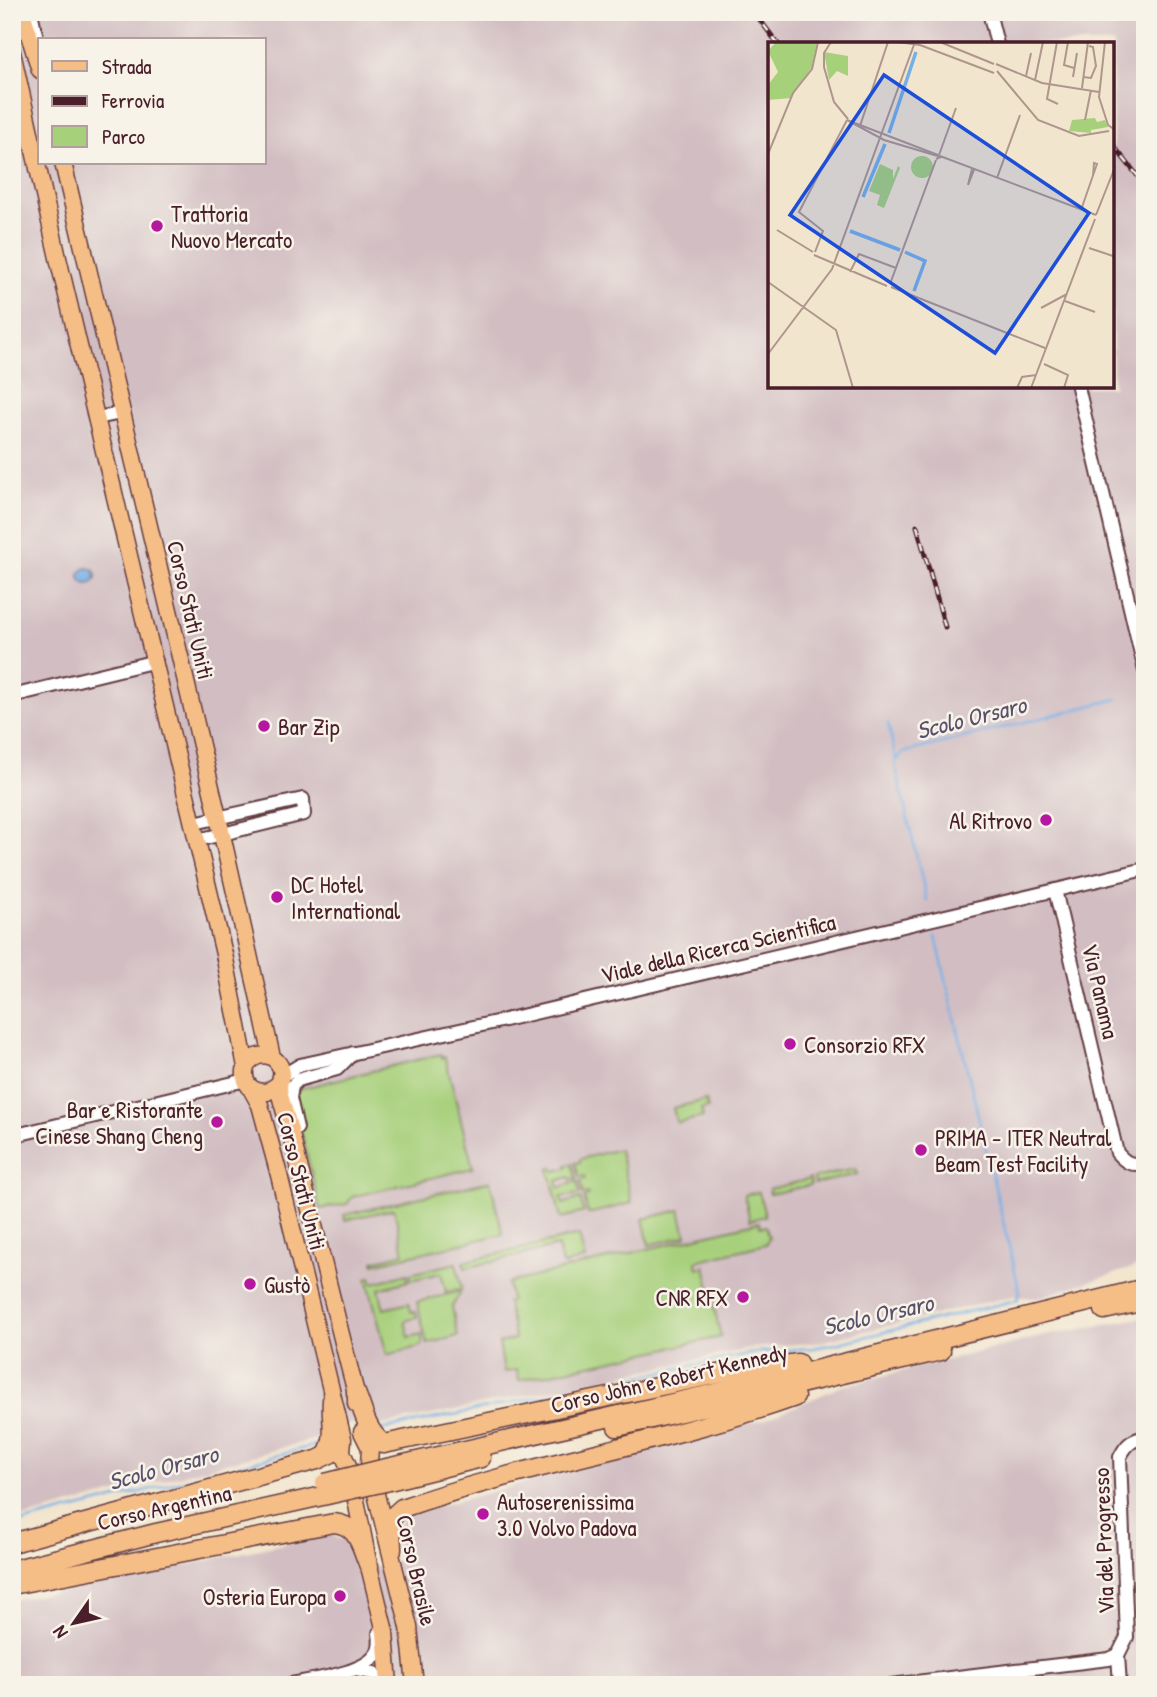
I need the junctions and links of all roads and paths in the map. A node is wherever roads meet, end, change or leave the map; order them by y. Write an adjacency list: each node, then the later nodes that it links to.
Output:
1 (22, 12): 7 (main road)
2 (31, 12): 5 (street)
3 (989, 12): 4 (street)
4 (996, 42)
5 (38, 49)
6 (13, 55): 8 (main road, Corso Stati Uniti)
7 (38, 65)
8 (15, 75): 12 (main road, Corso Stati Uniti)
9 (63, 164): 11 (main road, Corso Stati Uniti)
10 (1078, 388): 14 (street)
11 (121, 413): 12 (street); 16 (main road, Corso Stati Uniti)
12 (97, 418): 13 (main road, Corso Stati Uniti)
13 (156, 661): 15 (street, Corso Stati Uniti); 17 (main road, Corso Stati Uniti)
14 (1145, 671)
15 (12, 696)
16 (218, 817): 17 (street); 18 (main road, Corso Stati Uniti); 18 (street)
17 (194, 823): 19 (main road, Corso Stati Uniti)
18 (222, 834): 19 (street); 23 (main road, Corso Stati Uniti)
19 (198, 840): 24 (main road, Corso Stati Uniti)
20 (1145, 869): 21 (street, Viale della Ricerca Scientifica)
21 (1055, 890): 22 (street, Viale della Ricerca Scientifica); 26 (street, Via Panama)
22 (353, 1052): 23 (street, Viale della Ricerca Scientifica); 27 (street)
23 (278, 1070): 24 (main road); 24 (main road); 27 (main road, Corso Stati Uniti)
24 (247, 1078): 25 (street); 29 (main road, Corso Stati Uniti)
25 (12, 1136)
26 (1145, 1163)
27 (301, 1167): 28 (main road, Corso Stati Uniti)
28 (328, 1282): 29 (street, Corso Stati Uniti); 34 (main road, Corso Stati Uniti)
29 (306, 1287): 35 (main road, Corso Stati Uniti)
30 (1145, 1288): 32 (highway, Corso John e Robert Kennedy)
31 (1145, 1301): 33 (highway, Corso John e Robert Kennedy)
32 (902, 1348): 37 (highway); 39 (highway, Corso John e Robert Kennedy)
33 (873, 1369): 39 (highway, Corso John e Robert Kennedy); 42 (highway)
34 (356, 1393): 37 (highway)
35 (332, 1400): 38 (highway)
36 (1145, 1437): 48 (street, Via del Progresso)
37 (372, 1441): 38 (main road); 39 (main road)
38 (340, 1454): 41 (highway); 44 (main road, Corso Brasile)
39 (379, 1472): 40 (highway, Corso John e Robert Kennedy, bridge); 42 (main road, Corso Brasile)
40 (326, 1489): 43 (highway, Corso Argentina); 45 (highway, Corso Argentina)
41 (12, 1543)
42 (392, 1550): 53 (main road, Corso Brasile)
43 (12, 1558)
44 (369, 1566): 46 (highway); 47 (main road, Corso Brasile)
45 (12, 1570)
46 (12, 1585)
47 (380, 1618): 49 (street); 52 (main road, Corso Brasile)
48 (1118, 1655): 54 (street); 55 (street, Via del Progresso)
49 (351, 1670): 50 (street); 51 (street)
50 (288, 1685)
51 (382, 1685)
52 (389, 1685)
53 (415, 1685)
54 (891, 1685)
55 (1120, 1685)

